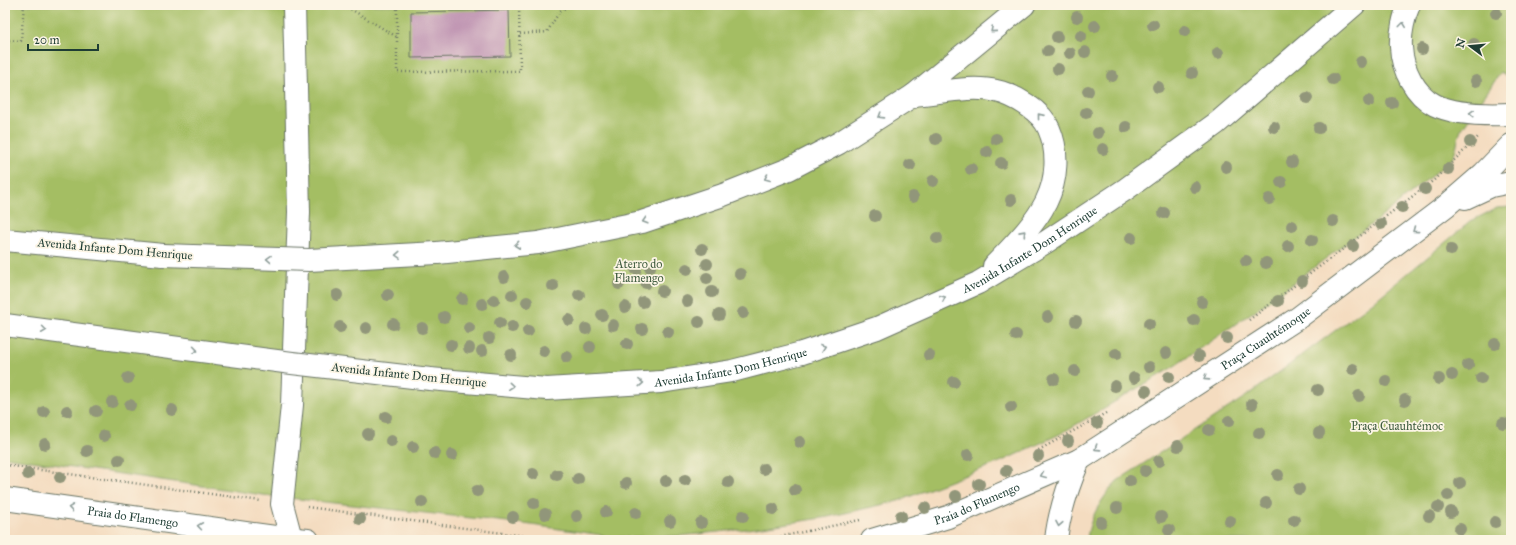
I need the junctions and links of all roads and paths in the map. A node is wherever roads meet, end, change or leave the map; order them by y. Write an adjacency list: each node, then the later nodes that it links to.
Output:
1 (24, 5): 12 (path)
2 (294, 5): 27 (main road)
3 (344, 5): 11 (path)
4 (397, 5): 11 (path)
5 (519, 5): 10 (path)
6 (571, 5): 10 (path)
7 (1024, 5): 13 (main road, Avenida Infante Dom Henrique, one-way to 13)
8 (1354, 5): 19 (main road, Avenida Infante Dom Henrique)
9 (1409, 5): 14 (main road, one-way to 9)
10 (520, 34): 11 (path)
11 (397, 38)
12 (5, 40)
13 (914, 95): 18 (main road, Avenida Infante Dom Henrique, one-way to 18, bridge); 19 (main road, one-way to 13)
14 (1503, 115): 20 (path)
15 (1511, 145): 17 (main road)
16 (1511, 182): 17 (main road)
17 (1446, 206): 24 (main road, Praça Cuauhtémoque, one-way to 24)
18 (5, 240)
19 (978, 283): 21 (main road, Avenida Infante Dom Henrique, one-way to 19, bridge)
20 (1245, 324)
21 (5, 325)
22 (1110, 411): 23 (path)
23 (1028, 455)
24 (1079, 460): 29 (main road, Praia do Flamengo, one-way to 29); 30 (main road, one-way to 30)
25 (5, 499): 27 (main road, Praia do Flamengo, one-way to 25)
26 (866, 519): 28 (path)
27 (300, 539)
28 (765, 540)
29 (872, 540)
30 (1056, 540)

